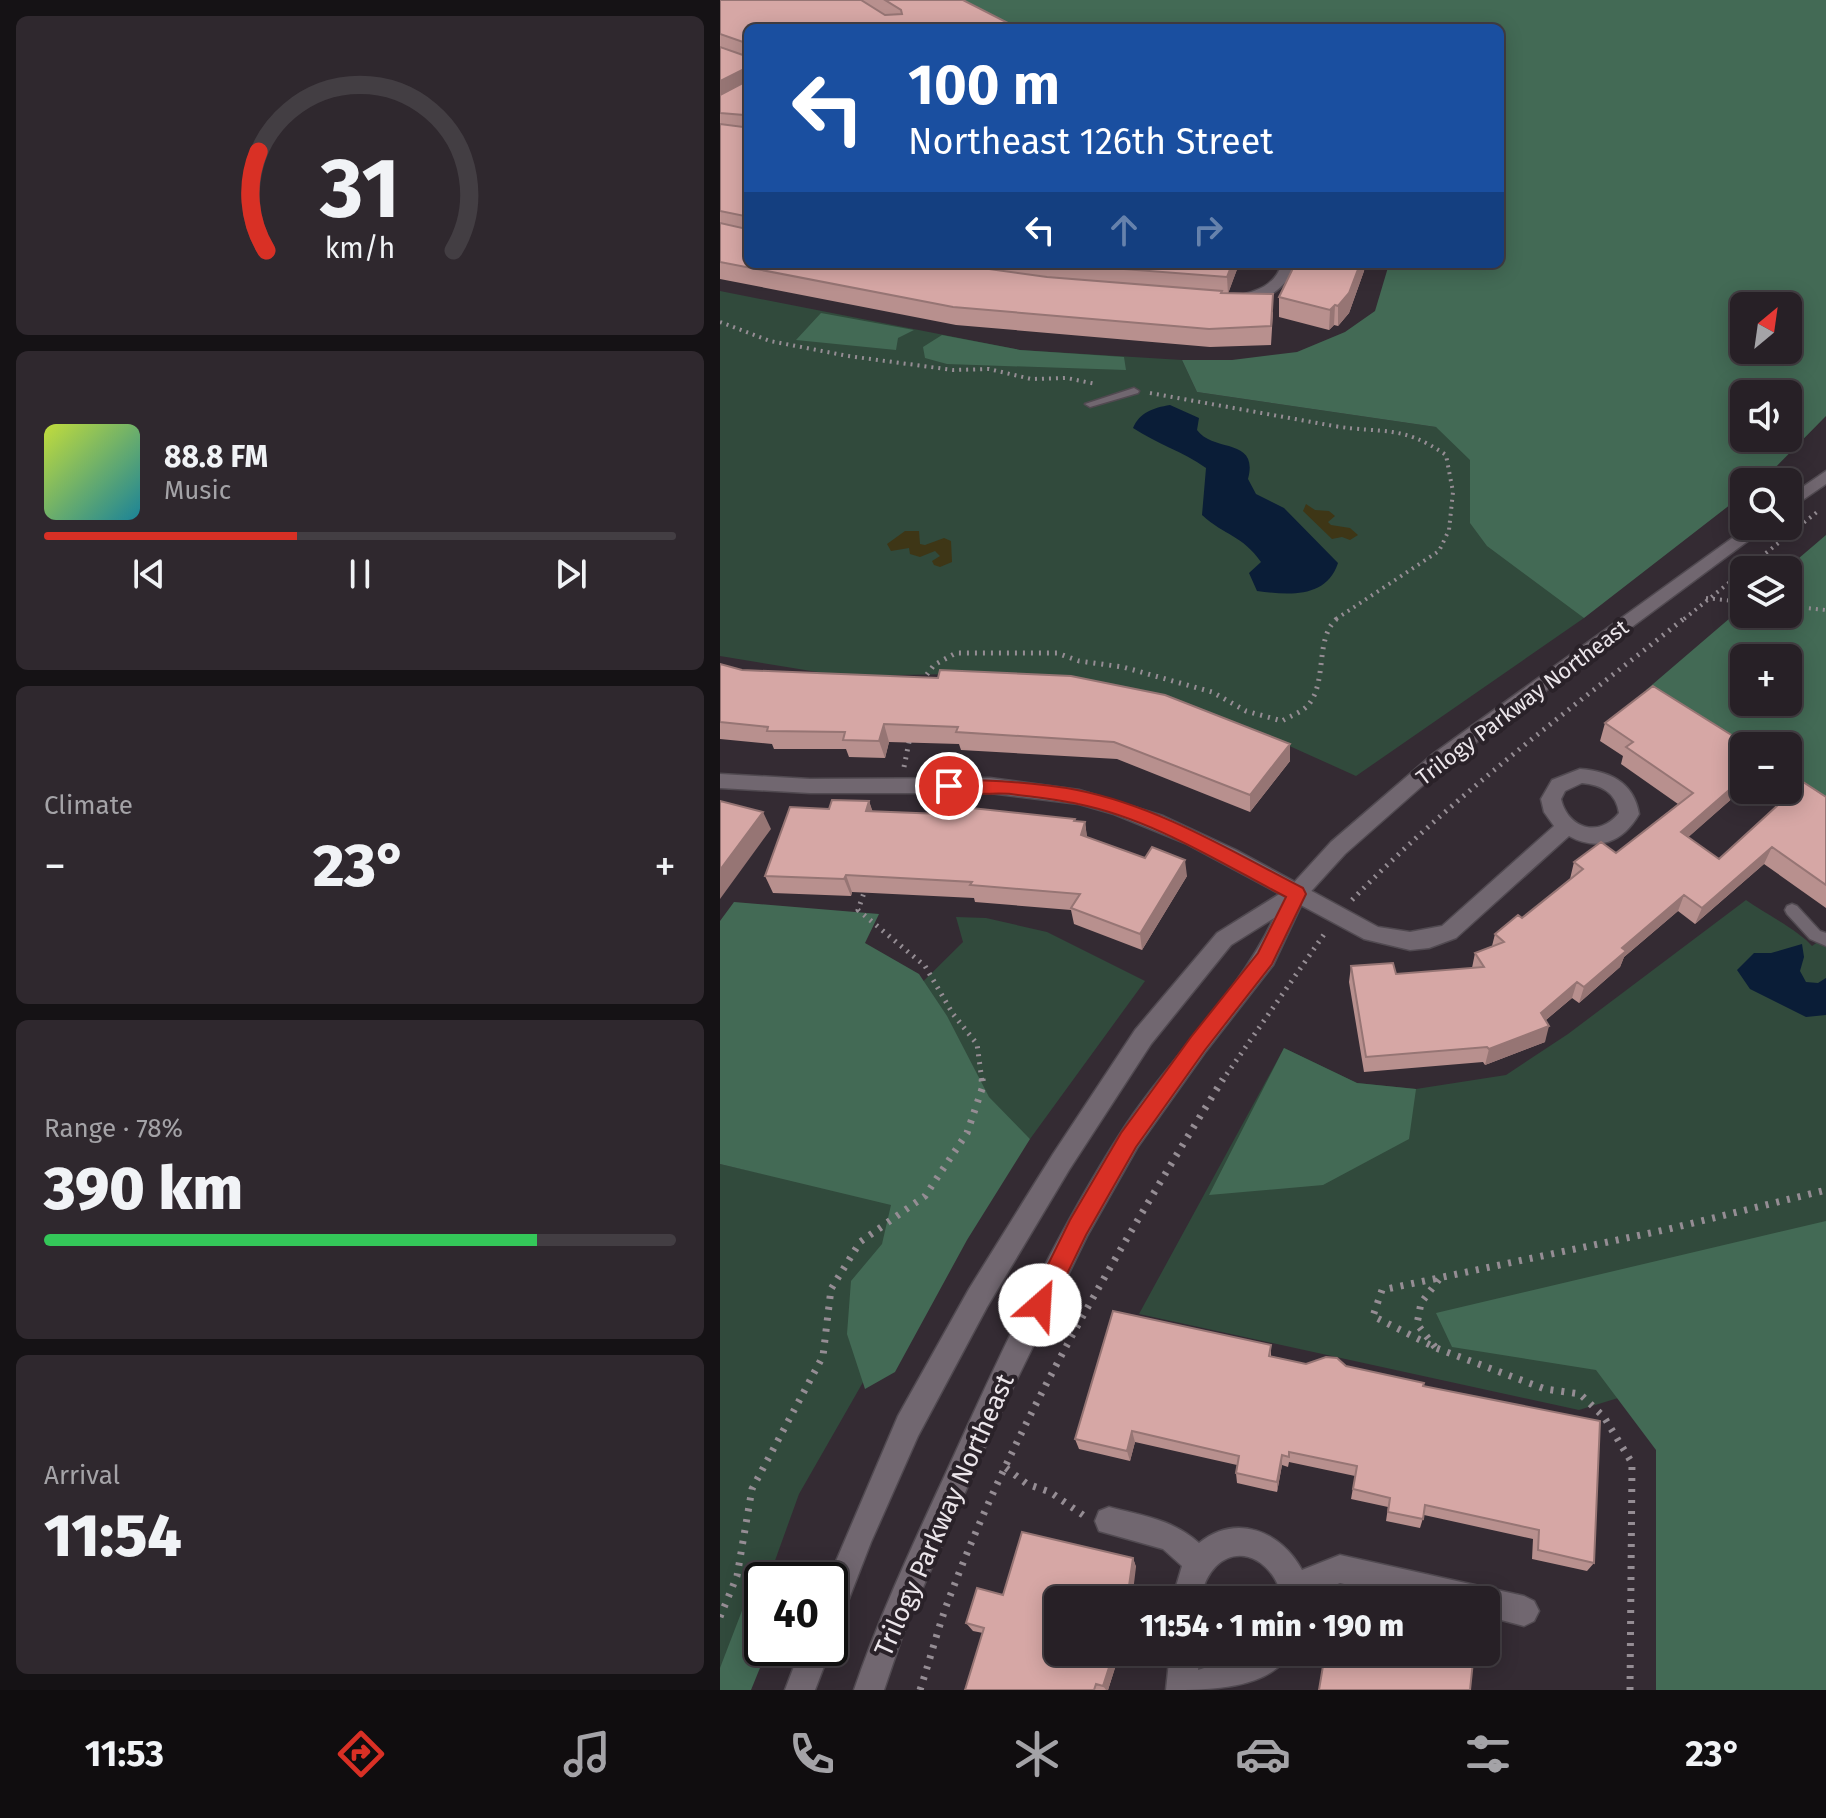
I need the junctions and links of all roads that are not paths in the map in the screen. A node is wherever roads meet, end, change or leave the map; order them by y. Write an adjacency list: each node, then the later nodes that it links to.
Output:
1 (1288, 268): 2 (street)
2 (1219, 302)
3 (1134, 391): 4 (lane)
4 (1090, 404)
5 (1826, 476): 6 (street)
6 (1802, 494)
7 (1741, 540): 10 (street, Trilogy Parkway Northeast)
8 (720, 781): 10 (street)
9 (1566, 827): 10 (street)
10 (1296, 894): 15 (street, Trilogy Parkway Northeast); 26 (street, Trilogy Parkway Northeast)
11 (1792, 910): 12 (lane)
12 (1826, 940)
13 (1109, 1521): 14 (street)
14 (1199, 1562): 16 (street); 17 (street)
15 (848, 1564)
16 (1191, 1586)
17 (1294, 1586)
18 (1311, 1586): 19 (street)
19 (1415, 1586)
20 (1500, 1605): 21 (street)
21 (1524, 1611)
22 (809, 1666): 25 (street)
23 (1184, 1666): 27 (street)
24 (1258, 1666): 28 (street)
25 (800, 1690)
26 (869, 1690)
27 (1181, 1690)
28 (1193, 1690)

